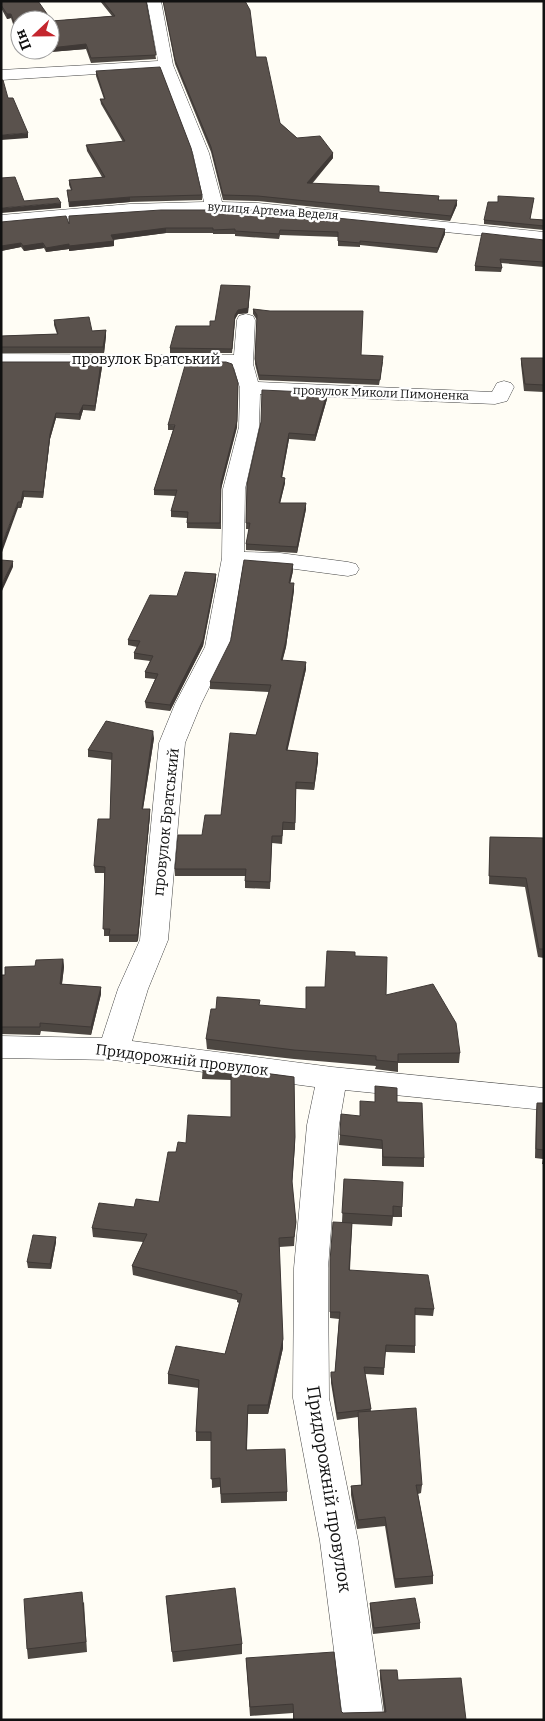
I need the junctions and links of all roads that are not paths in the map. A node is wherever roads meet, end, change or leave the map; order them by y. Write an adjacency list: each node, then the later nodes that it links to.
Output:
1 (154, 1): 2 (street)
2 (166, 65): 3 (street); 4 (street)
3 (1, 75)
4 (214, 206): 5 (street, вулиця Артема Веделя); 6 (street, вулиця Артема Веделя)
5 (1, 220)
6 (544, 237)
7 (246, 320): 9 (street)
8 (1, 360): 9 (street, провулок Братський)
9 (244, 364): 11 (street, провулок Братський)
10 (504, 387): 11 (street, провулок Миколи Пимоненка)
11 (250, 388): 12 (street, провулок Братський)
12 (233, 558): 13 (street); 15 (street, провулок Братський)
13 (348, 569)
14 (1, 1047): 15 (street, Придорожній провулок)
15 (114, 1049): 16 (street, Придорожній провулок)
16 (332, 1078): 17 (street, Придорожній провулок); 18 (street, Придорожній провулок)
17 (544, 1099)
18 (364, 1720)

